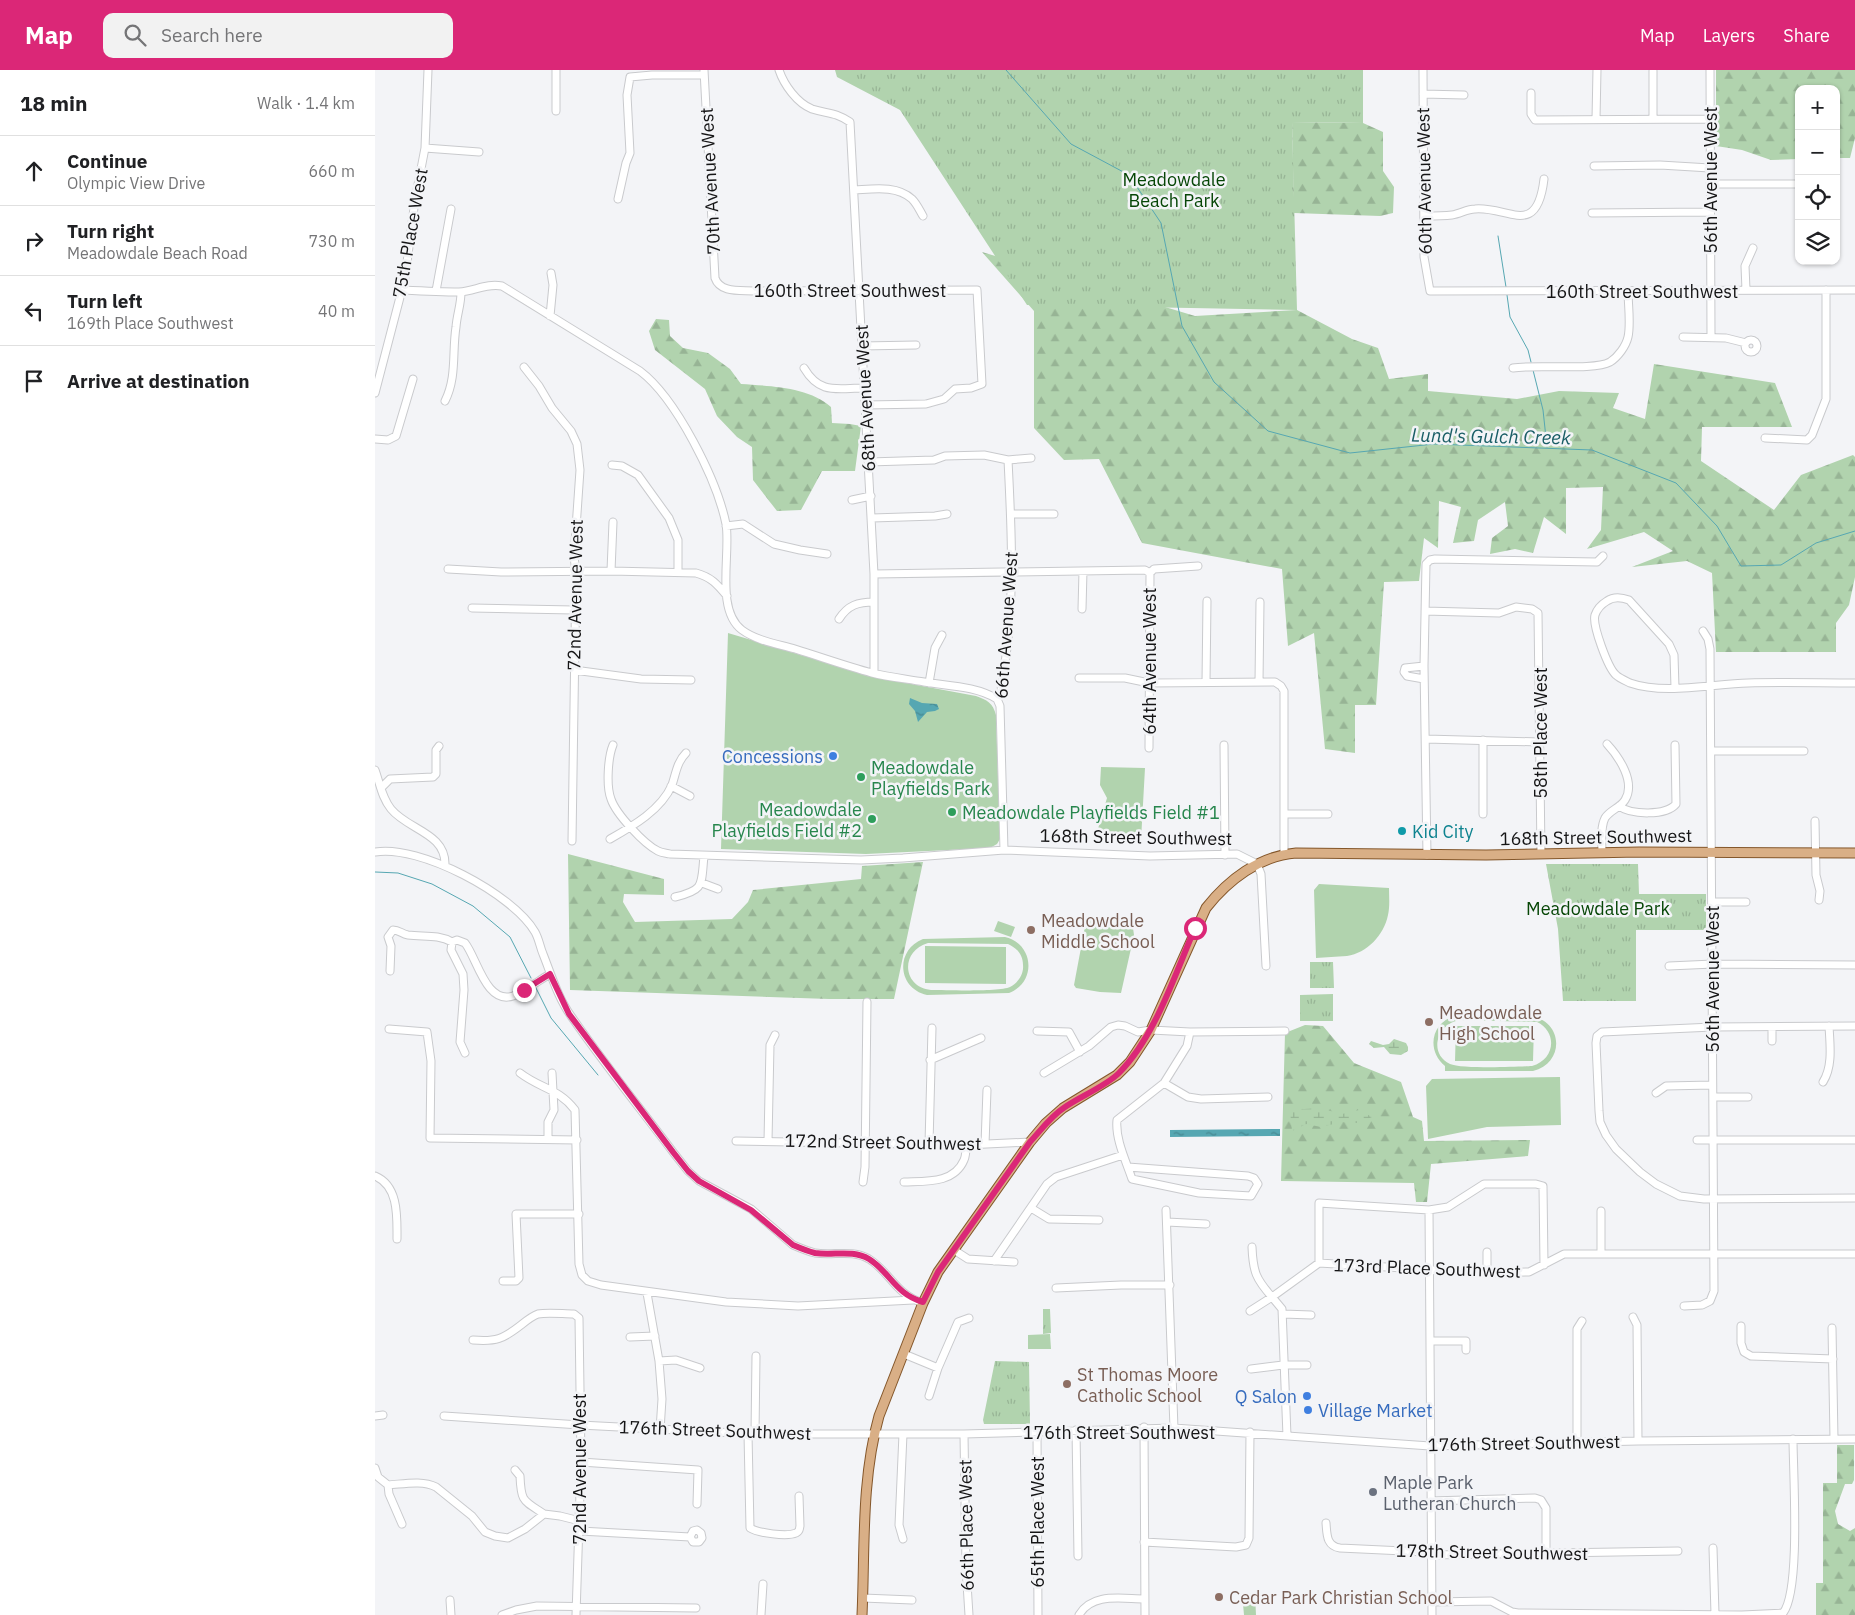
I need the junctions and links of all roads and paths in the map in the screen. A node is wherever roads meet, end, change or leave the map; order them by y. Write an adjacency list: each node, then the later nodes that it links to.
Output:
1 (428, 70): 16 (street, 75th Place West)
2 (556, 70): 12 (street)
3 (779, 70): 23 (street, 68th Avenue West)
4 (1423, 70): 10 (street, 60th Avenue West)
5 (1597, 70): 14 (street)
6 (1710, 70): 15 (street, 56th Avenue West)
7 (1653, 71): 13 (street)
8 (704, 72): 24 (street); 32 (street, 70th Avenue West)
9 (1531, 93): 14 (street)
10 (1423, 94): 11 (street); 29 (street, 60th Avenue West)
11 (1464, 95)
12 (556, 111)
13 (1653, 118): 14 (street); 15 (street)
14 (1596, 119)
15 (1710, 119): 19 (street, 56th Avenue West)
16 (425, 148): 17 (street); 33 (street, 75th Place West)
17 (479, 152)
18 (1594, 166): 19 (street)
19 (1710, 168): 21 (street, 56th Avenue West)
20 (1544, 180): 29 (street)
21 (1709, 184): 22 (street); 26 (street, 56th Avenue West)
22 (1795, 184)
23 (855, 190): 28 (street); 39 (street, 68th Avenue West)
24 (617, 199)
25 (451, 209): 38 (street)
26 (1710, 212): 27 (street); 34 (street, 56th Avenue West)
27 (1592, 213)
28 (923, 216)
29 (1425, 216): 40 (street, 60th Avenue West)
30 (1753, 248): 35 (street)
31 (551, 273): 43 (street)
32 (723, 288): 39 (street, 160th Street Southwest)
33 (403, 290): 38 (street); 54 (street, 75th Place West)
34 (1711, 290): 35 (street, 160th Street Southwest); 41 (street, 160th Street Southwest); 44 (street, 56th Avenue West)
35 (1746, 290): 36 (street, 160th Street Southwest)
36 (1826, 290): 37 (street, 160th Street Southwest); 57 (street)
37 (1855, 290)
38 (436, 291): 42 (street)
39 (859, 291): 47 (street, 68th Avenue West); 56 (street, 160th Street Southwest)
40 (1430, 291): 41 (street, 160th Street Southwest)
41 (1629, 291): 51 (street)
42 (461, 292): 43 (street); 55 (street)
43 (550, 316): 70 (street)
44 (1711, 337): 45 (street); 46 (street)
45 (1683, 338)
46 (1746, 343)
47 (862, 346): 48 (street); 53 (street, 68th Avenue West)
48 (916, 346)
49 (524, 367): 77 (street, 72nd Avenue West)
50 (803, 368): 53 (street)
51 (1513, 368)
52 (413, 379): 58 (street)
53 (864, 388): 56 (street, 68th Avenue West)
54 (375, 393)
55 (445, 401)
56 (865, 405): 61 (street, 68th Avenue West)
57 (1765, 438)
58 (375, 439)
59 (1031, 458): 60 (street)
60 (1007, 460): 61 (street); 66 (street, 66th Avenue West)
61 (869, 462): 63 (street, 68th Avenue West)
62 (612, 465): 78 (street)
63 (871, 496): 64 (street); 68 (street, 68th Avenue West)
64 (852, 500)
65 (947, 514): 68 (street)
66 (1011, 514): 67 (street); 79 (street, 66th Avenue West)
67 (1054, 514)
68 (872, 518): 81 (street, 68th Avenue West)
69 (613, 522): 75 (street)
70 (726, 526): 71 (street); 82 (street)
71 (827, 554)
72 (1603, 556): 89 (street)
73 (1199, 566): 80 (street)
74 (449, 569): 77 (street)
75 (611, 571): 77 (street); 78 (street)
76 (1083, 571): 79 (street); 80 (street); 87 (street)
77 (575, 572): 88 (street, 72nd Avenue West)
78 (678, 572): 82 (street)
79 (1011, 572): 81 (street); 106 (street, 66th Avenue West)
80 (1149, 573): 102 (street, 64th Avenue West)
81 (875, 574): 84 (street, 68th Avenue West)
82 (727, 597): 95 (street)
83 (1207, 601): 100 (street)
84 (874, 602): 90 (street); 95 (street, 68th Avenue West)
85 (1260, 602): 101 (street)
86 (472, 608): 88 (street)
87 (1082, 609)
88 (574, 610): 94 (street, 72nd Avenue West)
89 (1425, 611): 93 (street); 109 (street, 58th Place West)
90 (839, 619)
91 (1703, 631): 104 (street, 56th Avenue West)
92 (942, 635): 99 (street)
93 (1424, 666): 97 (street); 97 (street)
94 (574, 670): 98 (street); 130 (street, 72nd Avenue West)
95 (874, 673): 99 (street)
96 (1079, 678): 102 (street)
97 (1425, 679): 107 (street)
98 (691, 680)
99 (929, 682): 106 (street)
100 (1206, 682): 101 (street); 102 (street)
101 (1259, 682): 124 (street)
102 (1149, 683): 115 (street, 64th Avenue West)
103 (1855, 683): 104 (street)
104 (1711, 686): 105 (street); 116 (street, 56th Avenue West)
105 (1675, 688): 105 (street)
106 (997, 699): 131 (street, 66th Avenue West)
107 (1425, 739): 108 (street); 140 (street)
108 (1483, 740): 109 (street); 126 (street)
109 (1540, 742): 139 (street, 58th Place West)
110 (1607, 744): 123 (street)
111 (613, 745): 128 (street, 168th Street Southwest)
112 (1224, 745): 137 (street)
113 (1675, 745): 123 (street)
114 (439, 746): 121 (street)
115 (1149, 748)
116 (1712, 751): 117 (street); 134 (street, 56th Avenue West)
117 (1804, 751)
118 (686, 753): 120 (street)
119 (375, 770): 121 (street)
120 (671, 786): 122 (street); 128 (street)
121 (381, 788): 143 (street)
122 (690, 796)
123 (1619, 806): 133 (street)
124 (1285, 814): 125 (street); 138 (street)
125 (1328, 814)
126 (1483, 814)
127 (1815, 821): 135 (street)
128 (631, 827): 129 (street); 141 (street, 168th Street Southwest)
129 (610, 839)
130 (572, 841)
131 (1004, 850): 137 (street, 168th Street Southwest); 141 (street, 168th Street Southwest)
132 (375, 852): 143 (street)
133 (1602, 852): 134 (main road, 168th Street Southwest); 139 (main road, 168th Street Southwest)
134 (1711, 852): 135 (main road, 168th Street Southwest); 148 (street, 56th Avenue West)
135 (1815, 853): 136 (main road, 168th Street Southwest); 147 (street)
136 (1855, 853)
137 (1225, 854): 142 (street, 168th Street Southwest)
138 (1284, 854): 140 (main road, 168th Street Southwest); 142 (main road, 168th Street Southwest)
139 (1541, 854): 140 (main road, 168th Street Southwest)
140 (1427, 855)
141 (704, 856): 144 (street)
142 (1257, 864): 153 (street); 164 (main road)
143 (445, 865): 156 (street)
144 (702, 883): 145 (street); 146 (street)
145 (718, 889)
146 (675, 898)
147 (1819, 900)
148 (1712, 902): 149 (street); 151 (street, 56th Avenue West)
149 (1746, 902)
150 (452, 942): 155 (street); 156 (street); 172 (street)
151 (1713, 964): 152 (street); 154 (street); 160 (street, 56th Avenue West)
152 (1855, 965)
153 (1266, 966)
154 (1669, 966)
155 (390, 971)
156 (550, 974): 231 (street)
157 (867, 1002): 194 (street)
158 (1829, 1026): 159 (street); 161 (street); 177 (street)
159 (1855, 1026)
160 (1713, 1027): 161 (street); 179 (street, 56th Avenue West); 204 (street)
161 (1772, 1027): 170 (street)
162 (931, 1028): 173 (street)
163 (389, 1029): 186 (street)
164 (1151, 1030): 167 (street); 171 (street); 193 (main road)
165 (1037, 1031): 171 (street)
166 (1285, 1031): 167 (street)
167 (1191, 1032): 178 (street)
168 (775, 1035): 192 (street)
169 (981, 1038): 173 (street)
170 (1772, 1041)
171 (1080, 1052): 176 (street)
172 (465, 1053)
173 (930, 1060): 195 (street)
174 (520, 1073): 180 (street)
175 (552, 1073): 180 (street)
176 (1044, 1073)
177 (1823, 1082)
178 (1163, 1083): 183 (street); 198 (street)
179 (1712, 1085): 182 (street); 184 (street, 56th Avenue West)
180 (553, 1090): 186 (street); 187 (street)
181 (987, 1090): 196 (street)
182 (1657, 1093)
183 (1268, 1097)
184 (1713, 1097): 185 (street); 189 (street, 56th Avenue West)
185 (1748, 1097)
186 (548, 1140): 187 (street)
187 (577, 1140): 209 (street)
188 (1697, 1140): 189 (street)
189 (1713, 1140): 190 (street); 204 (street, 56th Avenue West)
190 (1855, 1140)
191 (736, 1141): 192 (street, 172nd Street Southwest)
192 (767, 1141): 194 (street, 172nd Street Southwest)
193 (1030, 1142): 196 (street, 172nd Street Southwest); 215 (main road)
194 (864, 1143): 195 (street, 172nd Street Southwest); 201 (street)
195 (929, 1144): 197 (street, 172nd Street Southwest)
196 (985, 1144): 197 (street, 172nd Street Southwest)
197 (966, 1145): 202 (street)
198 (1123, 1155): 199 (street); 205 (street)
199 (1127, 1167): 199 (street)
200 (375, 1176): 213 (street)
201 (863, 1182)
202 (904, 1182)
203 (1855, 1198): 204 (street)
204 (1714, 1200): 218 (street, 56th Avenue West)
205 (1031, 1208): 210 (street); 220 (street)
206 (1166, 1210): 211 (street)
207 (1429, 1210): 222 (street); 223 (street); 224 (street)
208 (1601, 1211): 217 (street)
209 (579, 1214): 226 (street); 229 (street)
210 (1099, 1220)
211 (1167, 1222): 212 (street); 227 (street)
212 (1206, 1224)
213 (397, 1239)
214 (1252, 1247): 230 (street)
215 (955, 1250): 220 (street); 232 (main road)
216 (1487, 1252): 225 (street)
217 (1601, 1254): 218 (street, 173rd Place Southwest); 223 (street, 173rd Place Southwest)
218 (1714, 1254): 219 (street, 173rd Place Southwest); 233 (street, 56th Avenue West)
219 (1855, 1254)
220 (994, 1261): 221 (street)
221 (1014, 1262)
222 (1319, 1263): 224 (street, 173rd Place Southwest); 230 (street, 173rd Place Southwest)
223 (1544, 1265): 225 (street, 173rd Place Southwest)
224 (1429, 1270): 225 (street, 173rd Place Southwest); 245 (street)
225 (1487, 1274)
226 (503, 1281)
227 (1170, 1285): 228 (street); 262 (street)
228 (1056, 1288)
229 (647, 1293): 231 (street); 242 (street)
230 (1272, 1297): 234 (street, 173rd Place Southwest); 235 (street)
231 (913, 1300): 232 (street)
232 (923, 1302): 247 (main road)
233 (1684, 1306)
234 (1250, 1312)
235 (1283, 1314): 236 (street); 251 (street)
236 (1311, 1315)
237 (1633, 1317): 275 (street)
238 (969, 1318): 254 (street)
239 (1582, 1320): 276 (street)
240 (1741, 1326): 249 (street)
241 (1832, 1328): 249 (street)
242 (655, 1336): 243 (street); 250 (street)
243 (630, 1337)
244 (473, 1340): 260 (street, 72nd Avenue West)
245 (1430, 1341): 246 (street); 277 (street)
246 (1466, 1350)
247 (904, 1354): 254 (street); 268 (main road)
248 (755, 1356): 267 (street)
249 (1833, 1359): 273 (street)
250 (659, 1361): 253 (street); 263 (street)
251 (1283, 1365): 252 (street); 255 (street); 271 (street)
252 (1307, 1365)
253 (699, 1368)
254 (938, 1368): 256 (street)
255 (1251, 1369)
256 (929, 1396)
257 (383, 1415): 258 (street)
258 (375, 1416)
259 (444, 1416): 260 (street, 176th Street Southwest)
260 (580, 1426): 263 (street, 176th Street Southwest); 278 (street, 72nd Avenue West)
261 (1144, 1428): 262 (street, 176th Street Southwest); 264 (street, 176th Street Southwest); 292 (street)
262 (1174, 1428): 266 (street, 176th Street Southwest)
263 (661, 1430): 267 (street, 176th Street Southwest)
264 (1076, 1430): 265 (street, 176th Street Southwest); 297 (street)
265 (1037, 1432): 270 (street, 176th Street Southwest); 306 (street, 65th Place West)
266 (1250, 1432): 271 (street, 176th Street Southwest); 292 (street)
267 (752, 1434): 268 (street, 176th Street Southwest); 282 (street)
268 (874, 1434): 269 (street, 176th Street Southwest); 299 (main road)
269 (903, 1434): 270 (street, 176th Street Southwest); 291 (street)
270 (964, 1434): 314 (street, 66th Place West)
271 (1287, 1436): 277 (street, 176th Street Southwest)
272 (1793, 1439): 273 (street, 176th Street Southwest); 275 (street, 176th Street Southwest); 308 (street)
273 (1834, 1439): 274 (street, 176th Street Southwest)
274 (1855, 1439)
275 (1638, 1441): 276 (street, 176th Street Southwest)
276 (1577, 1442): 277 (street, 176th Street Southwest)
277 (1430, 1446): 283 (street)
278 (581, 1462): 284 (street); 286 (street, 72nd Avenue West)
279 (375, 1468): 281 (street)
280 (515, 1470): 285 (street)
281 (389, 1485): 285 (street); 288 (street)
282 (799, 1496)
283 (1430, 1500): 295 (street); 296 (street)
284 (697, 1504)
285 (544, 1514): 286 (street)
286 (580, 1521): 289 (street, 72nd Avenue West)
287 (1326, 1523): 296 (street, 178th Street Southwest)
288 (402, 1524)
289 (580, 1531): 290 (street); 304 (street, 72nd Avenue West)
290 (690, 1537)
291 (903, 1539)
292 (1144, 1542): 300 (street)
293 (1713, 1548): 307 (street)
294 (1678, 1551): 295 (street, 178th Street Southwest)
295 (1546, 1554): 296 (street, 178th Street Southwest)
296 (1430, 1555): 303 (street)
297 (1077, 1556)
298 (763, 1584): 312 (street)
299 (863, 1598): 302 (street); 313 (main road)
300 (1145, 1599): 315 (street); 316 (street)
301 (450, 1600): 309 (street)
302 (913, 1600)
303 (1432, 1602): 307 (street); 317 (street)
304 (577, 1607): 305 (street); 310 (street); 311 (street, 72nd Avenue West)
305 (696, 1608)
306 (1038, 1614)
307 (1715, 1614): 318 (street)
308 (1778, 1614): 318 (street)
309 (451, 1615)
310 (502, 1615)
311 (576, 1615)
312 (761, 1615)
313 (862, 1615)
314 (969, 1615)
315 (1079, 1615)
316 (1145, 1615)
317 (1432, 1615)
318 (1742, 1615)

